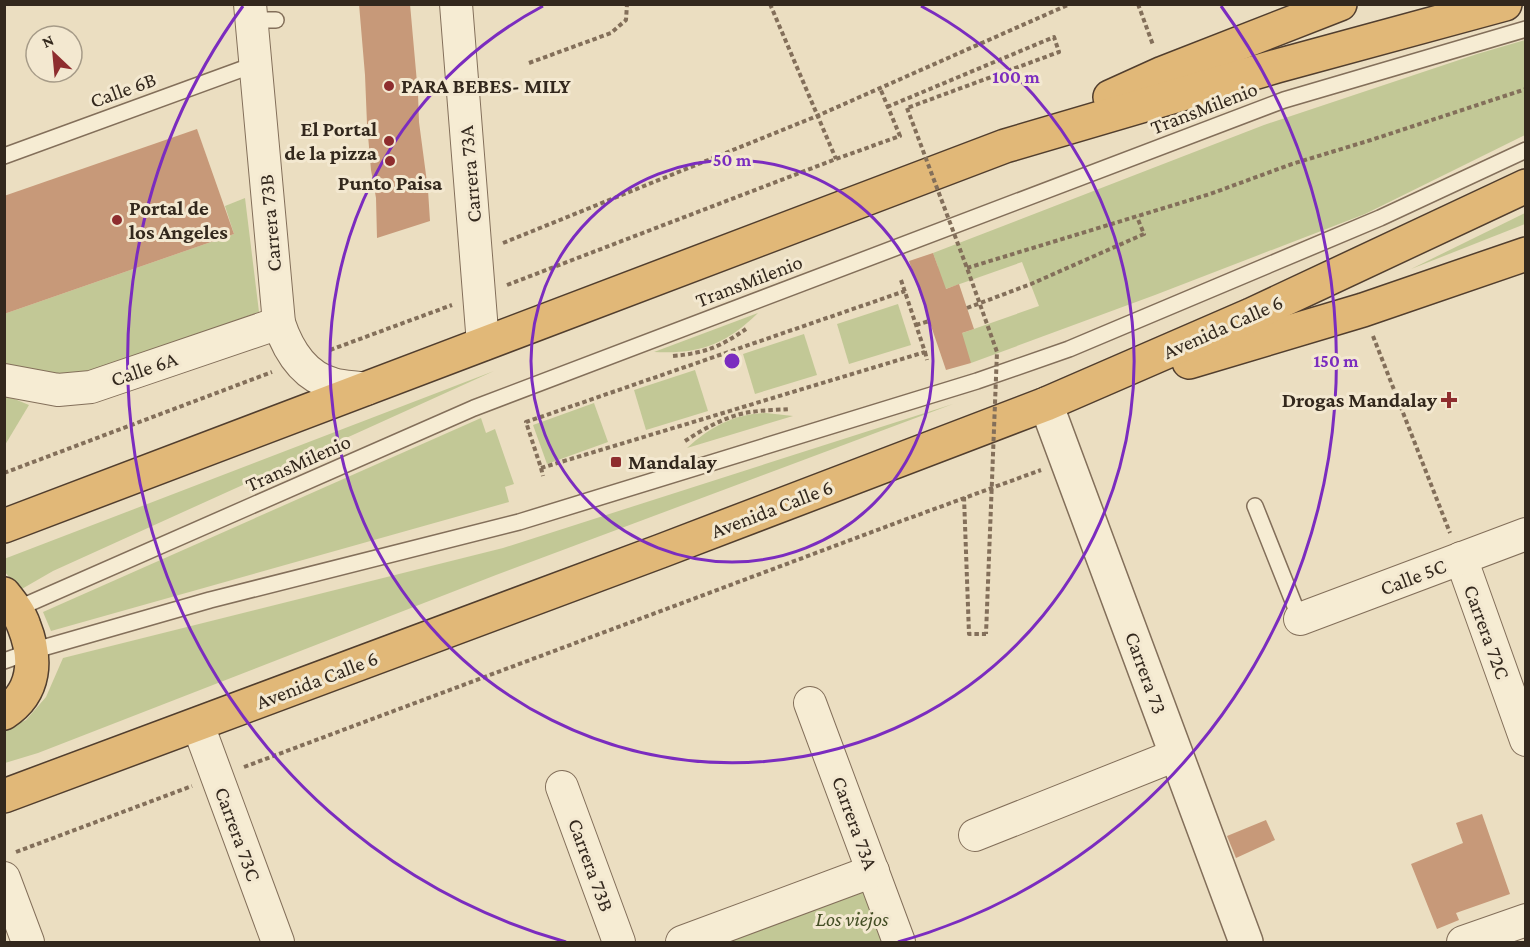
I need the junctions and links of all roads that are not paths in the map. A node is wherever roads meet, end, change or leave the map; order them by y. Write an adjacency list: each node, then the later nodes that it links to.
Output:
1 (456, 4): 13 (street, Carrera 73A)
2 (1340, 4): 7 (highway)
3 (1505, 4): 7 (highway)
4 (259, 15): 6 (street, Carrera 73B)
5 (1526, 29): 21 (lane, TransMilenio)
6 (255, 64): 9 (lane, Calle 6B); 12 (street, Carrera 73B)
7 (1005, 146): 13 (highway)
8 (1526, 150): 23 (lane)
9 (4, 156)
10 (1526, 186): 16 (highway, Avenida Calle 6)
11 (1526, 254): 16 (highway)
12 (279, 323): 14 (street, Calle 6A); 15 (street, Carrera 73B)
13 (483, 344): 15 (highway)
14 (4, 380)
15 (366, 389): 18 (highway)
16 (1046, 404): 26 (highway, Avenida Calle 6); 28 (street, Carrera 73)
17 (1255, 506): 22 (lane)
18 (4, 526)
19 (1526, 534): 20 (street, Calle 5C)
20 (1461, 558): 22 (street, Calle 5C); 27 (street, Carrera 72C)
21 (8, 606): 23 (highway)
22 (1300, 619)
23 (18, 656): 25 (highway)
24 (810, 703): 33 (street, Carrera 73A)
25 (4, 713)
26 (198, 725): 30 (highway, Avenida Calle 6); 36 (street, Carrera 73C)
27 (1526, 740)
28 (1176, 755): 31 (street); 40 (street, Carrera 73)
29 (562, 787): 37 (street, Carrera 73B)
30 (4, 796)
31 (975, 835)
32 (10, 865): 35 (street)
33 (873, 871): 38 (street); 39 (street, Carrera 73A)
34 (1526, 920): 41 (street)
35 (28, 942)
36 (278, 942)
37 (620, 942)
38 (682, 942)
39 (899, 942)
40 (1246, 942)
41 (1463, 942)

